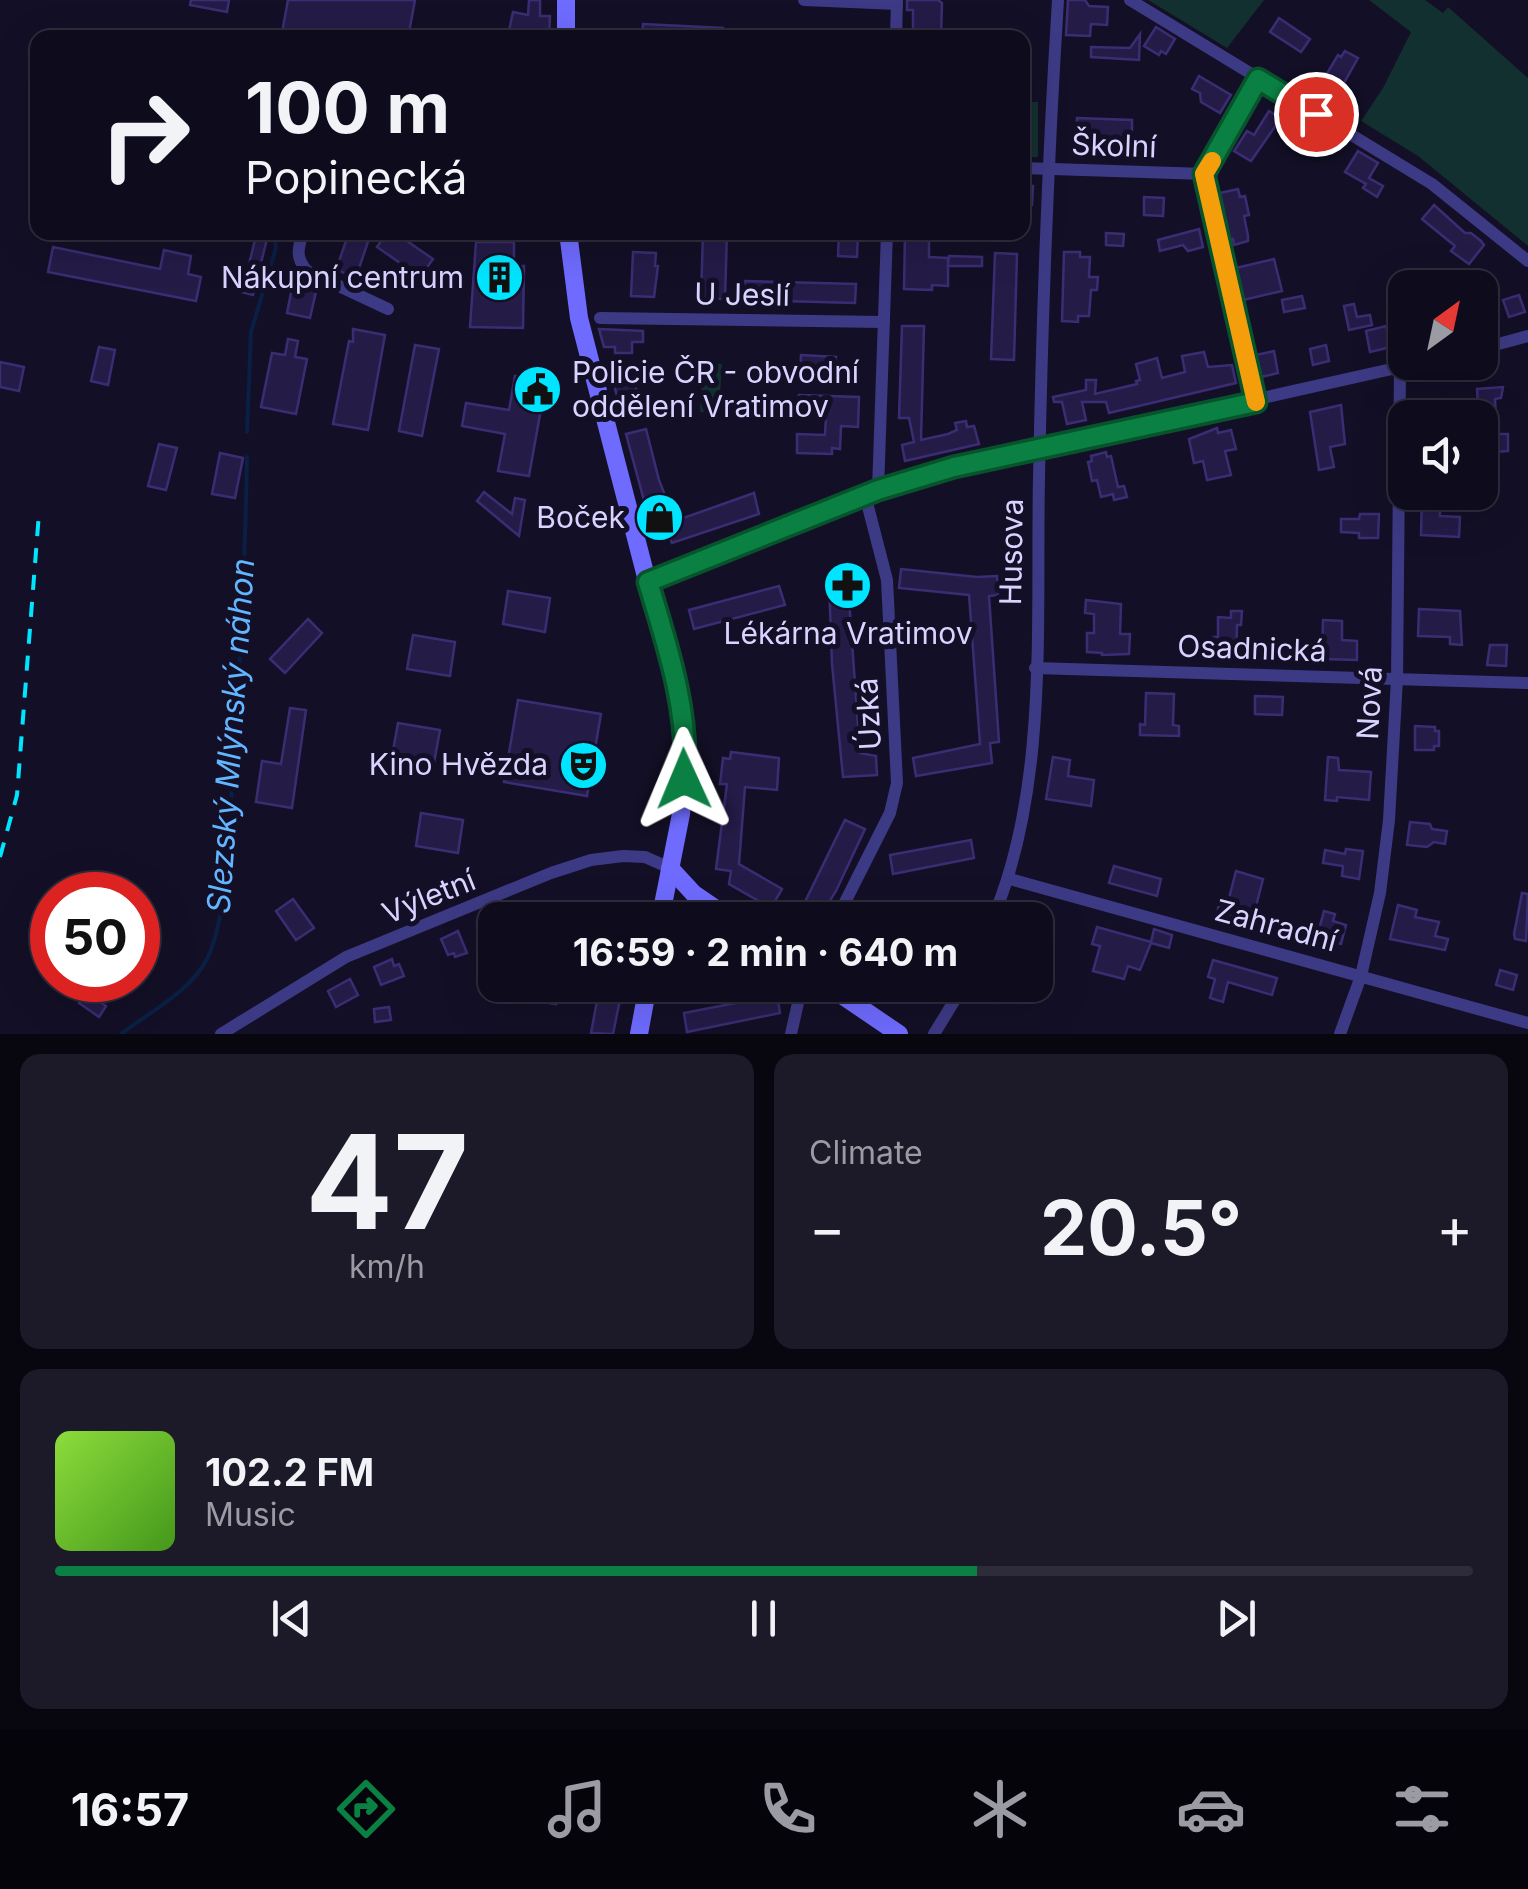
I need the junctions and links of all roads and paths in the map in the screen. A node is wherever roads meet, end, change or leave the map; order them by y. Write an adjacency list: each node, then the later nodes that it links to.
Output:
1 (566, 0): 6 (main road)
2 (804, 0): 5 (street)
3 (1058, 0): 10 (street, Husova)
4 (1130, 0): 8 (street)
5 (897, 2): 7 (street)
6 (566, 30)
7 (896, 30)
8 (1258, 79): 11 (street); 15 (street)
9 (1030, 168): 10 (street, Školní)
10 (1048, 168): 11 (street, Školní); 24 (street, Husova)
11 (1204, 174): 23 (street)
12 (301, 240): 16 (street)
13 (569, 240): 26 (main road)
14 (888, 240): 18 (street, Úzká)
15 (1528, 261)
16 (388, 308)
17 (600, 318): 18 (street, U Jeslí)
18 (884, 322): 25 (street, Úzká)
19 (1528, 336): 20 (street)
20 (1498, 344)
21 (1388, 371): 23 (street)
22 (1400, 380): 28 (street, Nová)
23 (1256, 402): 24 (street)
24 (1039, 448): 25 (street); 27 (street, Husova)
25 (872, 493): 26 (street); 34 (street, Úzká)
26 (648, 582): 30 (main road)
27 (1034, 668): 28 (street, Osadnická); 31 (street, Husova)
28 (1397, 679): 29 (street, Osadnická); 36 (street, Nová)
29 (1528, 683)
30 (670, 868): 32 (main road); 33 (main road); 42 (street, Výletní)
31 (1010, 879): 35 (street, Husova); 36 (street, Zahradní)
32 (663, 902)
33 (706, 902)
34 (845, 902)
35 (1000, 902)
36 (1361, 976): 41 (street, Zahradní); 47 (street, Nová)
37 (645, 1002): 43 (main road)
38 (798, 1002): 44 (street)
39 (852, 1002): 45 (main road)
40 (954, 1002): 46 (street)
41 (1528, 1023)
42 (221, 1034)
43 (639, 1034)
44 (791, 1034)
45 (899, 1034)
46 (934, 1034)
47 (1340, 1034)

